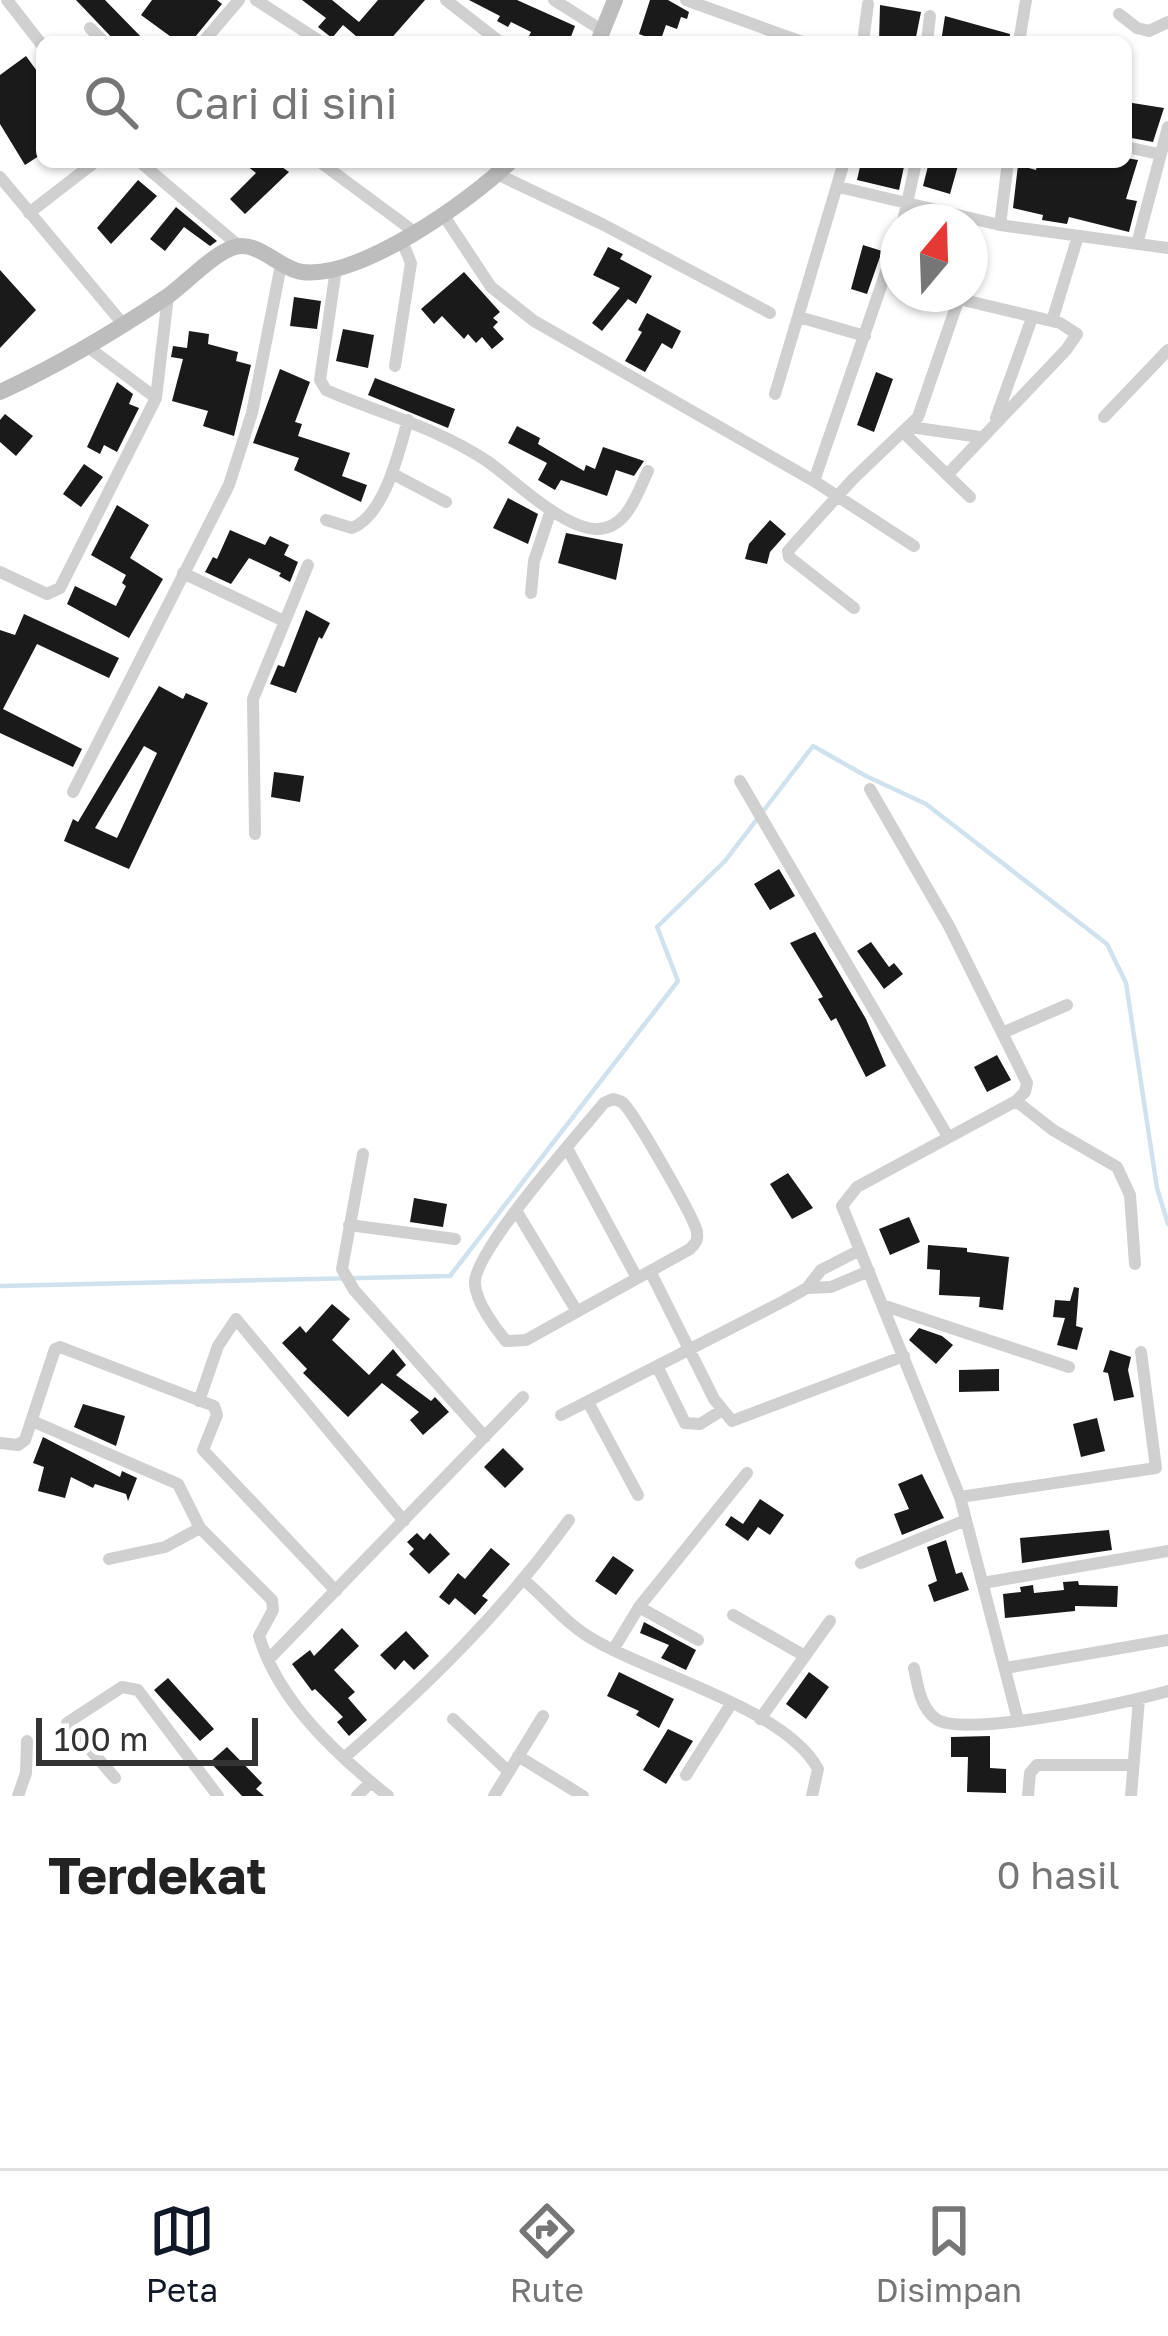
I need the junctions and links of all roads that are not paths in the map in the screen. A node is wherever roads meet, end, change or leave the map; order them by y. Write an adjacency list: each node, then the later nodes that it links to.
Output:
1 (7, 0): 23 (street)
2 (239, 0): 15 (street)
3 (256, 0): 16 (street)
4 (446, 0): 17 (street)
5 (554, 0): 18 (street)
6 (615, 0): 18 (street)
7 (686, 0): 19 (street)
8 (1026, 0): 22 (street)
9 (868, 4): 20 (street)
10 (1119, 14): 12 (street)
11 (930, 16): 21 (street)
12 (1168, 22)
13 (90, 28): 14 (street)
14 (98, 36)
15 (208, 36)
16 (311, 36)
17 (492, 36)
18 (601, 36)
19 (785, 36)
20 (863, 36)
21 (928, 36)
22 (1019, 36)
23 (36, 37)
24 (1168, 127): 26 (street)
25 (1132, 148): 26 (street)
26 (1159, 154): 44 (street)
27 (86, 168): 38 (street)
28 (147, 168): 45 (street)
29 (327, 168): 42 (street)
30 (498, 168): 39 (street); 53 (street)
31 (843, 168): 35 (street)
32 (915, 168): 37 (street)
33 (1007, 168): 41 (street)
34 (0, 177): 38 (street)
35 (839, 187): 36 (street); 54 (street)
36 (901, 204)
37 (908, 204)
38 (29, 213): 57 (street)
39 (443, 216): 42 (street); 73 (street)
40 (988, 223): 41 (street)
41 (1000, 225): 43 (street)
42 (409, 236): 48 (street); 61 (street)
43 (1078, 236): 44 (street); 56 (street)
44 (1137, 244): 46 (street)
45 (239, 246): 47 (street); 50 (street)
46 (1168, 248)
47 (280, 265): 48 (street); 82 (street)
48 (336, 269): 66 (street)
49 (880, 291): 58 (street)
50 (168, 296): 57 (street); 64 (street)
51 (988, 306): 55 (street)
52 (954, 312): 68 (street)
53 (770, 313)
54 (799, 317): 58 (street); 63 (street)
55 (1032, 318): 56 (street); 67 (street)
56 (1052, 321): 67 (street)
57 (123, 324): 59 (street)
58 (865, 336): 73 (street)
59 (88, 347): 62 (street); 64 (street)
60 (1168, 350): 65 (street)
61 (395, 366)
62 (1, 393)
63 (775, 394)
64 (156, 398): 81 (street)
65 (1104, 417)
66 (408, 420): 71 (street); 77 (street)
67 (994, 423): 69 (street)
68 (907, 430): 69 (street); 72 (street); 74 (street)
69 (980, 437): 72 (street)
70 (648, 471): 77 (street)
71 (393, 474): 76 (street); 78 (street)
72 (947, 475): 75 (street)
73 (814, 481): 74 (street)
74 (838, 495): 79 (street); 84 (street)
75 (970, 497)
76 (446, 502)
77 (551, 509): 83 (street)
78 (326, 520)
79 (914, 545)
80 (308, 565): 85 (street)
81 (0, 572)
82 (183, 573): 85 (street); 88 (street)
83 (531, 593)
84 (854, 608)
85 (284, 621): 89 (street)
86 (740, 781): 93 (street)
87 (870, 789): 91 (street)
88 (73, 792)
89 (254, 834)
90 (1067, 1005): 91 (street)
91 (1002, 1033): 92 (street)
92 (1016, 1101): 93 (street); 100 (street)
93 (947, 1135): 99 (street)
94 (567, 1148): 96 (street); 102 (street); 102 (street)
95 (363, 1154): 97 (street)
96 (517, 1212): 105 (street); 105 (street)
97 (349, 1225): 98 (street); 117 (street)
98 (455, 1239)
99 (860, 1250): 101 (street); 103 (street)
100 (1135, 1264)
101 (869, 1271): 103 (street); 104 (street)
102 (644, 1274): 105 (street); 106 (street)
103 (807, 1288): 106 (street)
104 (882, 1305): 108 (street); 110 (street)
105 (576, 1310)
106 (691, 1349): 109 (street); 114 (street)
107 (1141, 1352): 121 (street)
108 (904, 1356): 114 (street); 121 (street)
109 (657, 1366): 113 (street); 114 (street)
110 (1070, 1367)
111 (523, 1397): 117 (street)
112 (199, 1401): 116 (street); 124 (street); 131 (street)
113 (588, 1402): 115 (street); 120 (street)
114 (721, 1411)
115 (561, 1415)
116 (32, 1421): 118 (street); 125 (street)
117 (485, 1437): 124 (street)
118 (0, 1443)
119 (747, 1473): 132 (street)
120 (638, 1495)
121 (960, 1497): 123 (street)
122 (569, 1520): 129 (street)
123 (966, 1520): 128 (street); 130 (street)
124 (404, 1521): 131 (street)
125 (200, 1528): 127 (street); 139 (street)
126 (1168, 1551): 130 (street)
127 (109, 1559)
128 (861, 1563)
129 (525, 1581): 137 (street); 151 (street)
130 (983, 1582): 141 (street)
131 (335, 1591): 139 (street)
132 (639, 1607): 135 (street); 137 (street)
133 (733, 1615): 138 (street)
134 (830, 1621): 138 (street)
135 (698, 1640)
136 (1168, 1640): 141 (street)
137 (613, 1651): 144 (street)
138 (805, 1656): 146 (street)
139 (269, 1659): 151 (street)
140 (914, 1668): 148 (street)
141 (1006, 1669): 148 (street)
142 (1168, 1690): 143 (street)
143 (1139, 1699): 148 (street); 152 (street)
144 (731, 1705): 146 (street); 154 (street)
145 (542, 1715): 150 (street)
146 (760, 1719): 156 (street)
147 (453, 1720): 153 (street)
148 (1018, 1720)
149 (27, 1741): 159 (street)
150 (518, 1756): 153 (street); 164 (street)
151 (345, 1757): 157 (street)
152 (1132, 1765): 158 (street); 167 (street)
153 (509, 1772): 163 (street)
154 (686, 1775)
155 (115, 1778): 160 (street)
156 (818, 1782): 165 (street); 166 (street)
157 (371, 1783): 161 (street); 162 (street)
158 (1134, 1795)
159 (18, 1796)
160 (218, 1796)
161 (357, 1796)
162 (388, 1796)
163 (494, 1796)
164 (583, 1796)
165 (812, 1796)
166 (827, 1796)
167 (1028, 1796)

